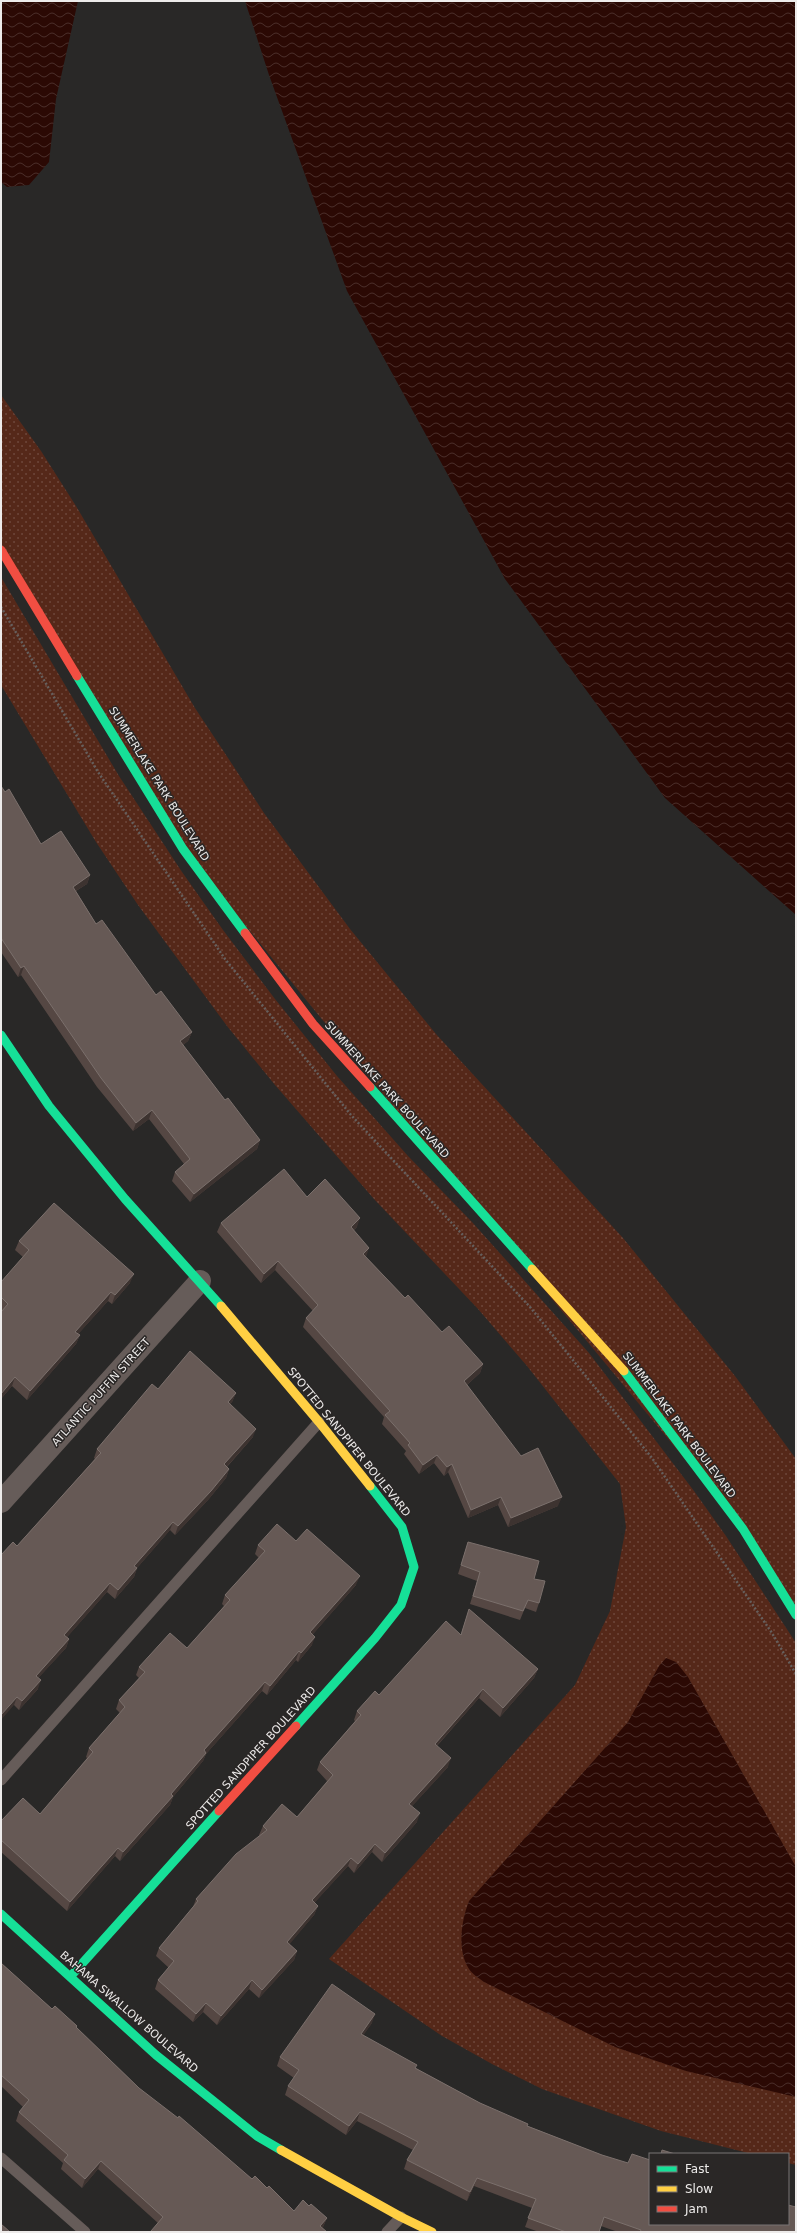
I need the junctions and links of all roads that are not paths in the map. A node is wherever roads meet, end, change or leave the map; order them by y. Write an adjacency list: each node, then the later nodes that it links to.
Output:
1 (1, 550): 6 (street, SUMMERLAKE PARK BOULEVARD)
2 (1, 1035): 3 (street, SPOTTED SANDPIPER BOULEVARD)
3 (200, 1281): 4 (street, SPOTTED SANDPIPER BOULEVARD); 5 (street, ATLANTIC PUFFIN STREET)
4 (319, 1422): 7 (lane); 9 (street, SPOTTED SANDPIPER BOULEVARD)
5 (1, 1502)
6 (796, 1615)
7 (1, 1780)
8 (1, 1914): 9 (street, BAHAMA SWALLOW BOULEVARD)
9 (70, 1977): 11 (street, BAHAMA SWALLOW BOULEVARD)
10 (1, 2158): 12 (lane)
11 (401, 2218): 13 (lane); 14 (street, BAHAMA SWALLOW BOULEVARD)
12 (85, 2232)
13 (387, 2232)
14 (432, 2232)

